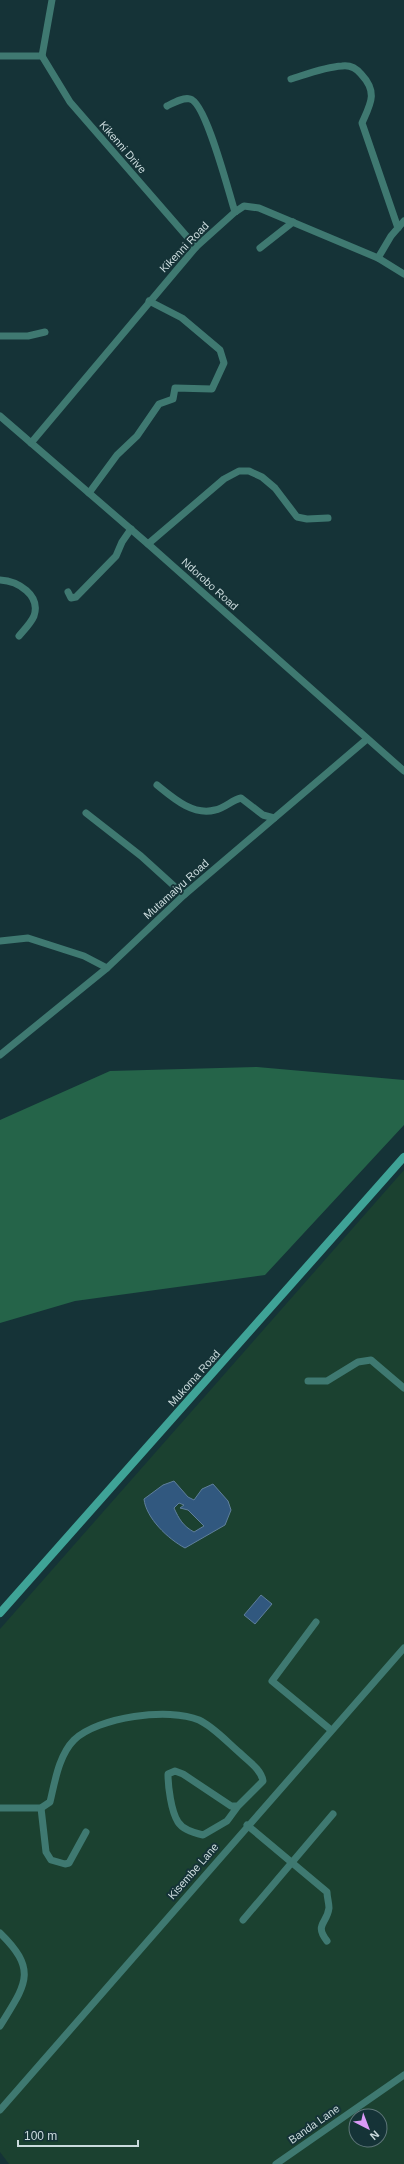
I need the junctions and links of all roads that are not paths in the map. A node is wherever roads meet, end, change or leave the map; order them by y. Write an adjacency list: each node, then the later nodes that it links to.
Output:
1 (52, 0): 3 (street)
2 (0, 56): 3 (street)
3 (42, 56): 10 (street, Kikenni Drive)
4 (291, 78): 9 (street)
5 (167, 106): 6 (street)
6 (235, 212): 8 (street, Kikenni Road); 10 (street, Kikenni Road)
7 (404, 221): 9 (street)
8 (293, 222): 11 (street); 12 (street, Kikenni Road)
9 (398, 228): 12 (street)
10 (196, 247): 14 (street, Kikenni Road)
11 (260, 248)
12 (378, 258): 13 (street, Kikenni Road)
13 (404, 274)
14 (149, 301): 18 (street, Kikenni Road); 19 (street)
15 (45, 332): 16 (street)
16 (0, 336)
17 (0, 416): 18 (street, Ndorobo Road)
18 (31, 443): 19 (street, Ndorobo Road)
19 (89, 493): 21 (street, Ndorobo Road)
20 (328, 518): 22 (street)
21 (131, 529): 22 (street, Ndorobo Road); 24 (street)
22 (148, 544): 26 (street, Ndorobo Road)
23 (0, 580): 25 (street)
24 (68, 592)
25 (19, 636)
26 (367, 739): 27 (street, Ndorobo Road); 30 (street, Mutamaiyu Road)
27 (404, 771)
28 (157, 785): 30 (street)
29 (86, 813): 31 (street)
30 (274, 818): 31 (street, Mutamaiyu Road)
31 (184, 895): 33 (street, Mutamaiyu Road)
32 (0, 941): 33 (street)
33 (106, 968): 34 (street, Mutamaiyu Road)
34 (0, 1055)
35 (404, 1157): 38 (street, Mukoma Road)
36 (308, 1381): 37 (street)
37 (404, 1388)
38 (0, 1613)
39 (316, 1622): 41 (street)
40 (404, 1648): 41 (street, Kisembe Lane)
41 (331, 1730): 46 (street, Kisembe Lane)
42 (238, 1806): 42 (street); 44 (street)
43 (0, 1808): 44 (street)
44 (41, 1808): 47 (street)
45 (333, 1814): 48 (street)
46 (247, 1825): 48 (street); 54 (street, Kisembe Lane)
47 (86, 1832)
48 (293, 1862): 49 (street); 51 (street)
49 (243, 1920)
50 (0, 1933): 52 (street)
51 (327, 1941)
52 (0, 2026)
53 (404, 2075): 55 (street, Banda Lane)
54 (0, 2110)
55 (276, 2164)

